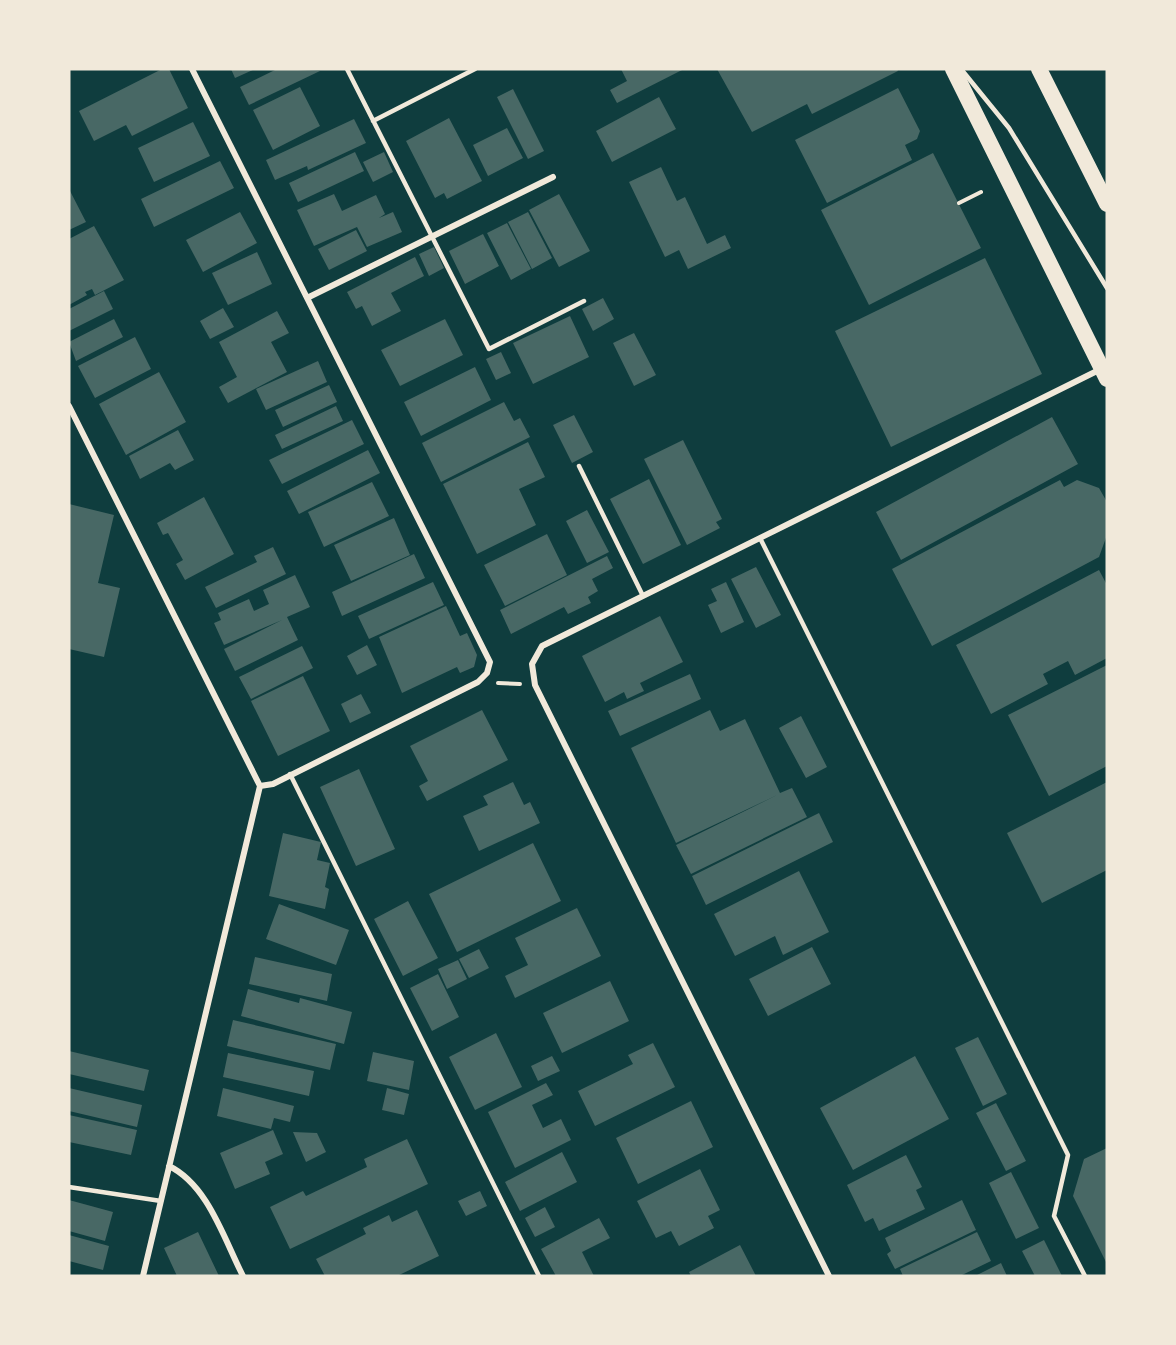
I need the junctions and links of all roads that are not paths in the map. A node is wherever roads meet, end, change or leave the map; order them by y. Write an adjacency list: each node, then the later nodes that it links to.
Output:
1 (192, 69): 12 (street)
2 (347, 69): 7 (lane)
3 (475, 69): 7 (lane)
4 (953, 69): 14 (highway)
5 (961, 69): 11 (lane)
6 (1039, 69): 9 (highway)
7 (373, 121): 10 (lane)
8 (553, 177): 10 (street)
9 (1107, 204)
10 (431, 237): 12 (street); 13 (lane)
11 (1107, 288)
12 (307, 298): 19 (street)
13 (584, 301)
14 (1104, 374): 17 (street)
15 (69, 406): 20 (street)
16 (579, 466): 18 (lane)
17 (760, 538): 18 (street); 28 (lane)
18 (643, 596): 27 (street)
19 (290, 774): 20 (street); 26 (lane)
20 (260, 786): 21 (street)
21 (170, 1166): 23 (street); 25 (street)
22 (69, 1187): 23 (lane)
23 (162, 1201): 24 (street)
24 (143, 1276)
25 (243, 1276)
26 (539, 1276)
27 (829, 1276)
28 (1085, 1276)

